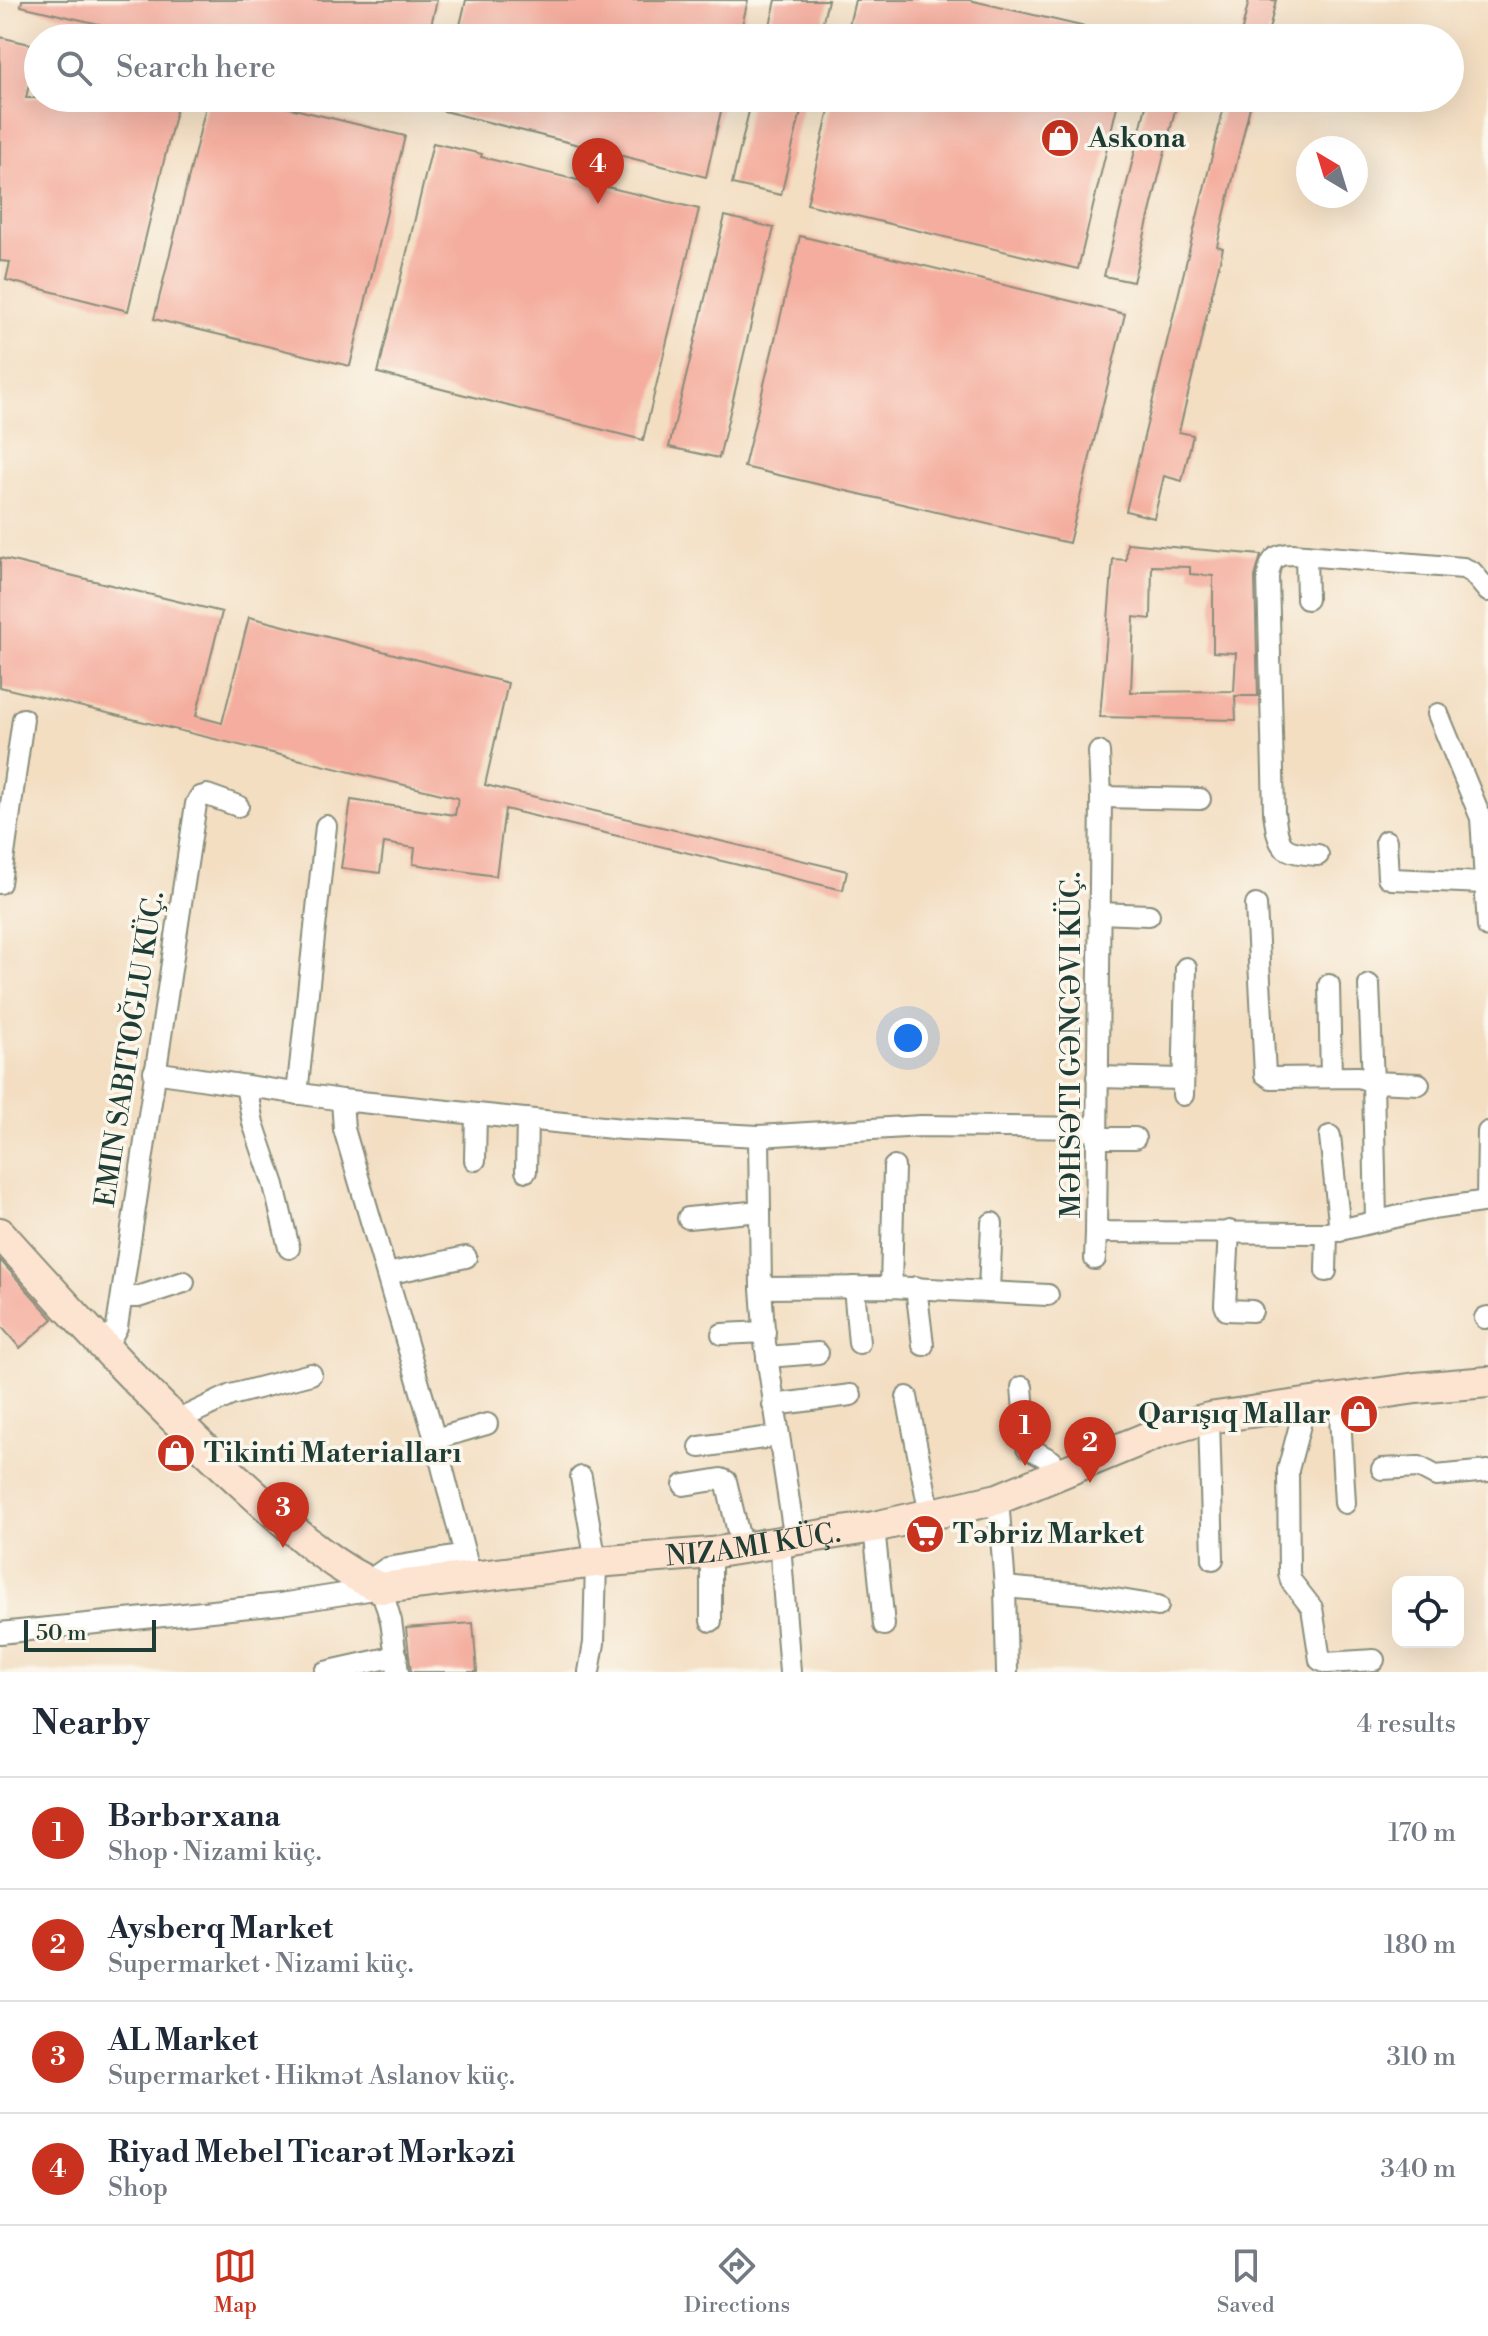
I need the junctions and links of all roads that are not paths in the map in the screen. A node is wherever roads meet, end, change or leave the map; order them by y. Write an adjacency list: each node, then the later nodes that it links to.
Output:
1 (1306, 555): 2 (street); 3 (street); 13 (street)
2 (1488, 591)
3 (1307, 599)
4 (1438, 714): 15 (street)
5 (23, 719): 11 (street)
6 (1099, 752): 7 (street, MƏHSƏTI GƏNCƏVI KÜÇ.)
7 (1101, 797): 8 (street); 17 (street, MƏHSƏTI GƏNCƏVI KÜÇ.)
8 (1200, 799)
9 (238, 806): 23 (street, EMIN SABITOĞLU KÜÇ.)
10 (326, 826): 29 (street)
11 (4, 829): 14 (street)
12 (1386, 841): 15 (street)
13 (1318, 855)
14 (0, 883)
15 (1484, 883): 19 (street)
16 (1256, 905): 24 (street)
17 (1099, 913): 18 (street); 25 (street, MƏHSƏTI GƏNCƏVI KÜÇ.)
18 (1149, 915)
19 (1488, 927)
20 (1186, 968): 25 (street)
21 (1329, 985): 24 (street)
22 (1369, 985): 26 (street)
23 (154, 1072): 28 (street); 62 (street, EMIN SABITOĞLU KÜÇ.)
24 (1331, 1076): 26 (street)
25 (1097, 1077): 34 (street, MƏHSƏTI GƏNCƏVI KÜÇ.)
26 (1373, 1082): 27 (street); 44 (street)
27 (1419, 1084)
28 (246, 1086): 29 (street); 50 (street)
29 (297, 1094): 30 (street)
30 (342, 1100): 31 (street); 54 (street)
31 (476, 1114): 32 (street); 38 (street)
32 (527, 1119): 35 (street); 40 (street)
33 (1488, 1132): 41 (street)
34 (1096, 1133): 35 (street); 37 (street); 47 (street, MƏHSƏTI GƏNCƏVI KÜÇ.)
35 (759, 1136): 42 (street)
36 (1330, 1136): 48 (street)
37 (1135, 1138)
38 (475, 1160)
39 (894, 1167): 57 (street)
40 (526, 1171)
41 (1487, 1201): 44 (street, MƏHSƏTI GƏNCƏVI KÜÇ.)
42 (760, 1211): 43 (street); 59 (street)
43 (688, 1218)
44 (1376, 1220): 48 (street, MƏHSƏTI GƏNCƏVI KÜÇ.)
45 (992, 1223): 60 (street)
46 (1229, 1231): 47 (street, MƏHSƏTI GƏNCƏVI KÜÇ.); 48 (street, MƏHSƏTI GƏNCƏVI KÜÇ.); 63 (street)
47 (1096, 1232): 52 (street)
48 (1333, 1232): 53 (street)
49 (0, 1233): 68 (street)
50 (289, 1248)
51 (466, 1257): 54 (street)
52 (1095, 1259)
53 (1326, 1271)
54 (387, 1274): 83 (street)
55 (184, 1282): 62 (street)
56 (854, 1287): 57 (street); 59 (street); 66 (street)
57 (891, 1287): 58 (street)
58 (916, 1287): 60 (street); 67 (street)
59 (761, 1288): 64 (street)
60 (989, 1290): 61 (street)
61 (1048, 1295)
62 (122, 1297): 68 (street, EMIN SABITOĞLU KÜÇ.)
63 (1252, 1311)
64 (765, 1332): 65 (street); 70 (street)
65 (722, 1334)
66 (859, 1343)
67 (923, 1345)
68 (106, 1347): 80 (street)
69 (818, 1353): 70 (street)
70 (767, 1357): 78 (street)
71 (311, 1374): 80 (street)
72 (1488, 1382): 76 (street, NIZAMI KÜÇ.)
73 (1022, 1387): 87 (street)
74 (851, 1395): 78 (street)
75 (907, 1397): 92 (street)
76 (1339, 1399): 77 (street, NIZAMI KÜÇ.); 91 (street)
77 (1301, 1404): 79 (street, NIZAMI KÜÇ.); 106 (street)
78 (773, 1405): 82 (street)
79 (1209, 1418): 87 (street, NIZAMI KÜÇ.); 97 (street)
80 (176, 1421): 100 (street)
81 (487, 1424): 83 (street)
82 (778, 1436): 84 (street); 94 (street)
83 (435, 1439): 99 (street)
84 (700, 1447)
85 (1382, 1469): 86 (street)
86 (1488, 1471)
87 (1059, 1475): 90 (street, NIZAMI KÜÇ.)
88 (581, 1477): 98 (street)
89 (684, 1485): 95 (street)
90 (998, 1499): 92 (street, NIZAMI KÜÇ.); 101 (street)
91 (1345, 1503)
92 (930, 1515): 93 (street, NIZAMI KÜÇ.)
93 (874, 1527): 94 (street, NIZAMI KÜÇ.); 104 (street)
94 (788, 1542): 95 (street, NIZAMI KÜÇ.); 110 (street)
95 (742, 1549): 96 (street, NIZAMI KÜÇ.)
96 (711, 1553): 98 (street, NIZAMI KÜÇ.); 103 (street)
97 (1213, 1559)
98 (596, 1562): 99 (street, NIZAMI KÜÇ.); 109 (street)
99 (468, 1567): 100 (street, NIZAMI KÜÇ.)
100 (374, 1585): 105 (street, NIZAMI KÜÇ.); 107 (street)
101 (1005, 1587): 102 (street); 111 (street)
102 (1158, 1606)
103 (711, 1621)
104 (884, 1625)
105 (0, 1633)
106 (1374, 1660)
107 (397, 1664): 108 (street)
108 (325, 1672)
109 (589, 1672)
110 (790, 1672)
111 (1007, 1672)

